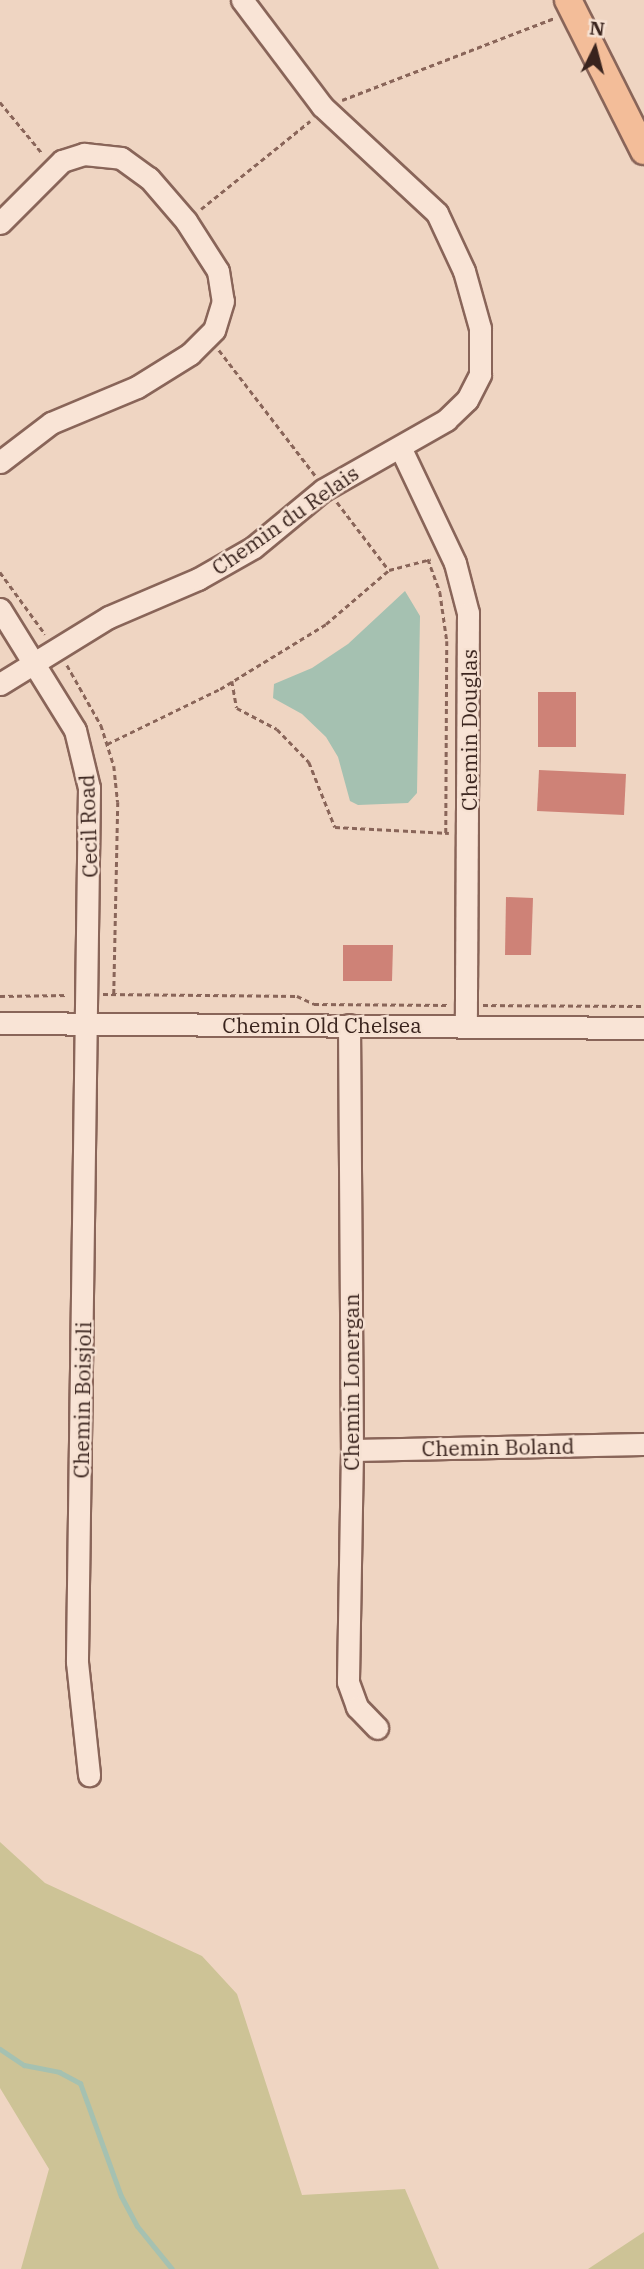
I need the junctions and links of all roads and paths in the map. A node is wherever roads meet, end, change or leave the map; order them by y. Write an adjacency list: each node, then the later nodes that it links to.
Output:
1 (242, 0): 4 (street, Chemin du Relais)
2 (570, 4): 4 (path); 5 (main road)
3 (0, 102): 6 (path)
4 (326, 109): 7 (path); 10 (street, Chemin du Relais)
5 (644, 151)
6 (53, 167): 7 (street); 8 (street)
7 (186, 221): 9 (street)
8 (0, 223)
9 (209, 336): 11 (street); 12 (path)
10 (400, 447): 12 (street, Chemin du Relais); 13 (street, Chemin Douglas)
11 (0, 462)
12 (326, 488): 15 (path); 17 (street, Chemin du Relais)
13 (452, 556): 14 (path); 22 (street, Chemin Douglas)
14 (428, 559): 15 (path); 21 (path)
15 (389, 570): 18 (path)
16 (0, 609): 17 (street, Cecil Road)
17 (36, 663): 19 (street, Chemin du Relais); 23 (street, Cecil Road)
18 (232, 681): 20 (path); 21 (path)
19 (0, 684)
20 (107, 744)
21 (446, 833): 22 (path)
22 (468, 833): 25 (street, Chemin Douglas)
23 (88, 994): 24 (path); 25 (path); 28 (street, Cecil Road)
24 (0, 996)
25 (466, 1005): 26 (path); 30 (street, Chemin Douglas)
26 (644, 1006)
27 (0, 1023): 28 (street, Chemin Old Chelsea)
28 (89, 1024): 29 (street, Chemin Old Chelsea); 35 (street, Chemin Boisjoli)
29 (349, 1025): 30 (street, Chemin Old Chelsea); 33 (street, Chemin Lonergan)
30 (466, 1027): 31 (street, Chemin Old Chelsea)
31 (644, 1028)
32 (644, 1444): 33 (street, Chemin Boland)
33 (352, 1450): 34 (street, Chemin Lonergan)
34 (377, 1728)
35 (89, 1775)

